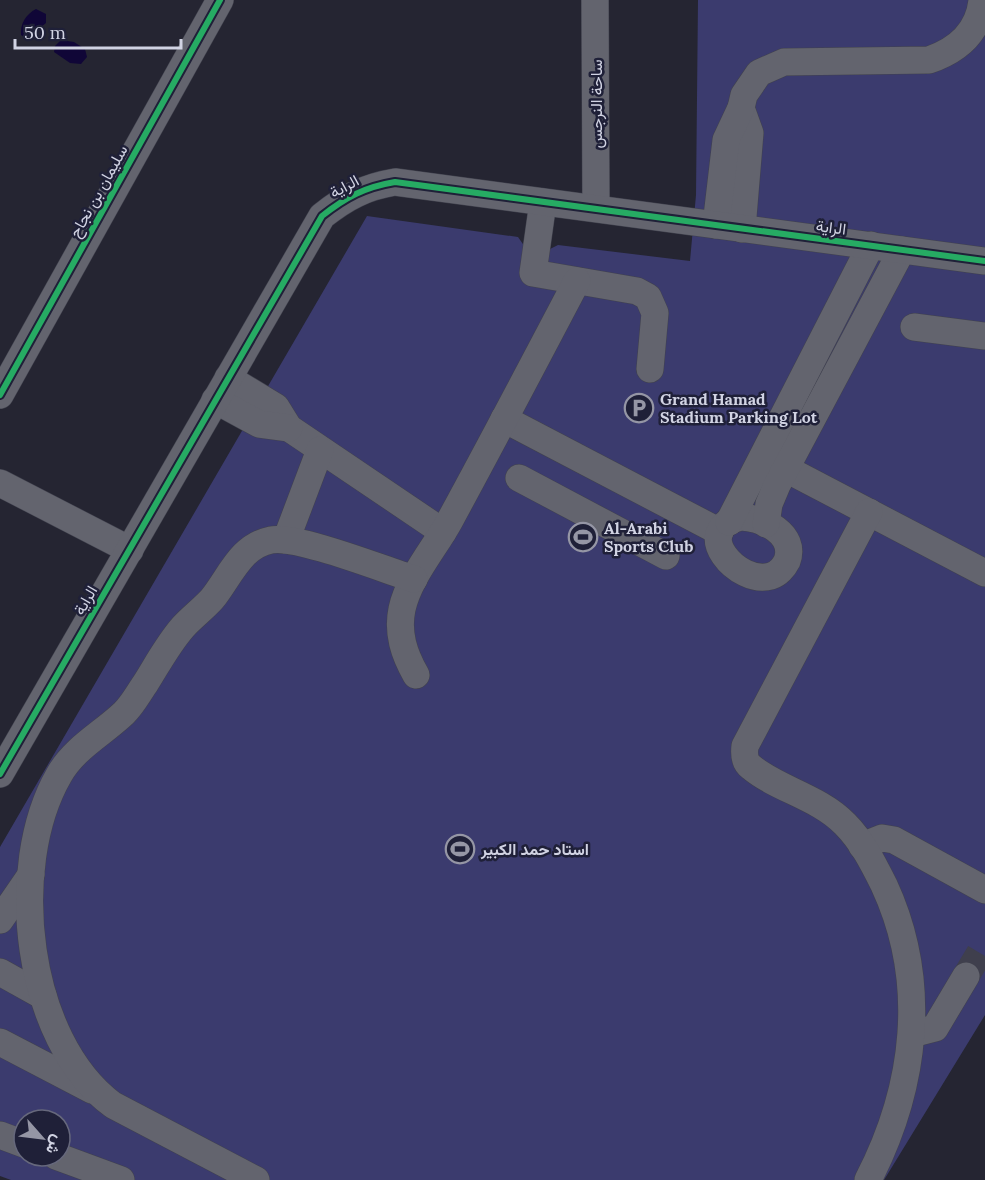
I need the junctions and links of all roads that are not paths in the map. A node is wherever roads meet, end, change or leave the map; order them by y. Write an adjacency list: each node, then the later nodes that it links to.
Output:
1 (220, 0): 15 (street, سليمان بن نجاح)
2 (595, 0): 5 (street, ساحة النرجس)
3 (982, 0): 6 (street)
4 (543, 202): 5 (street, الراية); 10 (street); 14 (street, الراية)
5 (596, 208): 6 (street, الراية)
6 (729, 227): 7 (street, الراية)
7 (871, 245): 8 (street, الراية); 18 (street)
8 (902, 250): 9 (street, الراية); 18 (street)
9 (985, 261)
10 (577, 281): 13 (street); 16 (street)
11 (914, 327): 12 (street)
12 (985, 336)
13 (650, 369)
14 (222, 389): 17 (street); 28 (street, الراية)
15 (0, 395)
16 (504, 419): 19 (street); 26 (street)
17 (320, 450): 26 (street); 27 (street)
18 (775, 462): 22 (street); 24 (street); 25 (street)
19 (614, 477): 23 (street); 25 (street)
20 (519, 478): 23 (street)
21 (0, 483): 28 (street)
22 (869, 512): 30 (street); 34 (street)
23 (592, 516): 29 (street)
24 (766, 524): 25 (street); 25 (street)
25 (724, 527)
26 (443, 532): 31 (street)
27 (286, 540): 31 (street); 35 (street)
28 (130, 550): 33 (street, الراية)
29 (666, 556)
30 (985, 573)
31 (414, 579): 32 (street)
32 (416, 675)
33 (0, 774)
34 (862, 846): 36 (street); 41 (street)
35 (31, 875): 37 (street); 40 (street)
36 (985, 890)
37 (0, 920)
38 (0, 972): 40 (street)
39 (966, 976): 41 (street)
40 (43, 996): 43 (street)
41 (912, 1034): 47 (street)
42 (0, 1042): 43 (street)
43 (99, 1094): 46 (street)
44 (72, 1162): 45 (street)
45 (121, 1180)
46 (256, 1180)
47 (868, 1180)

